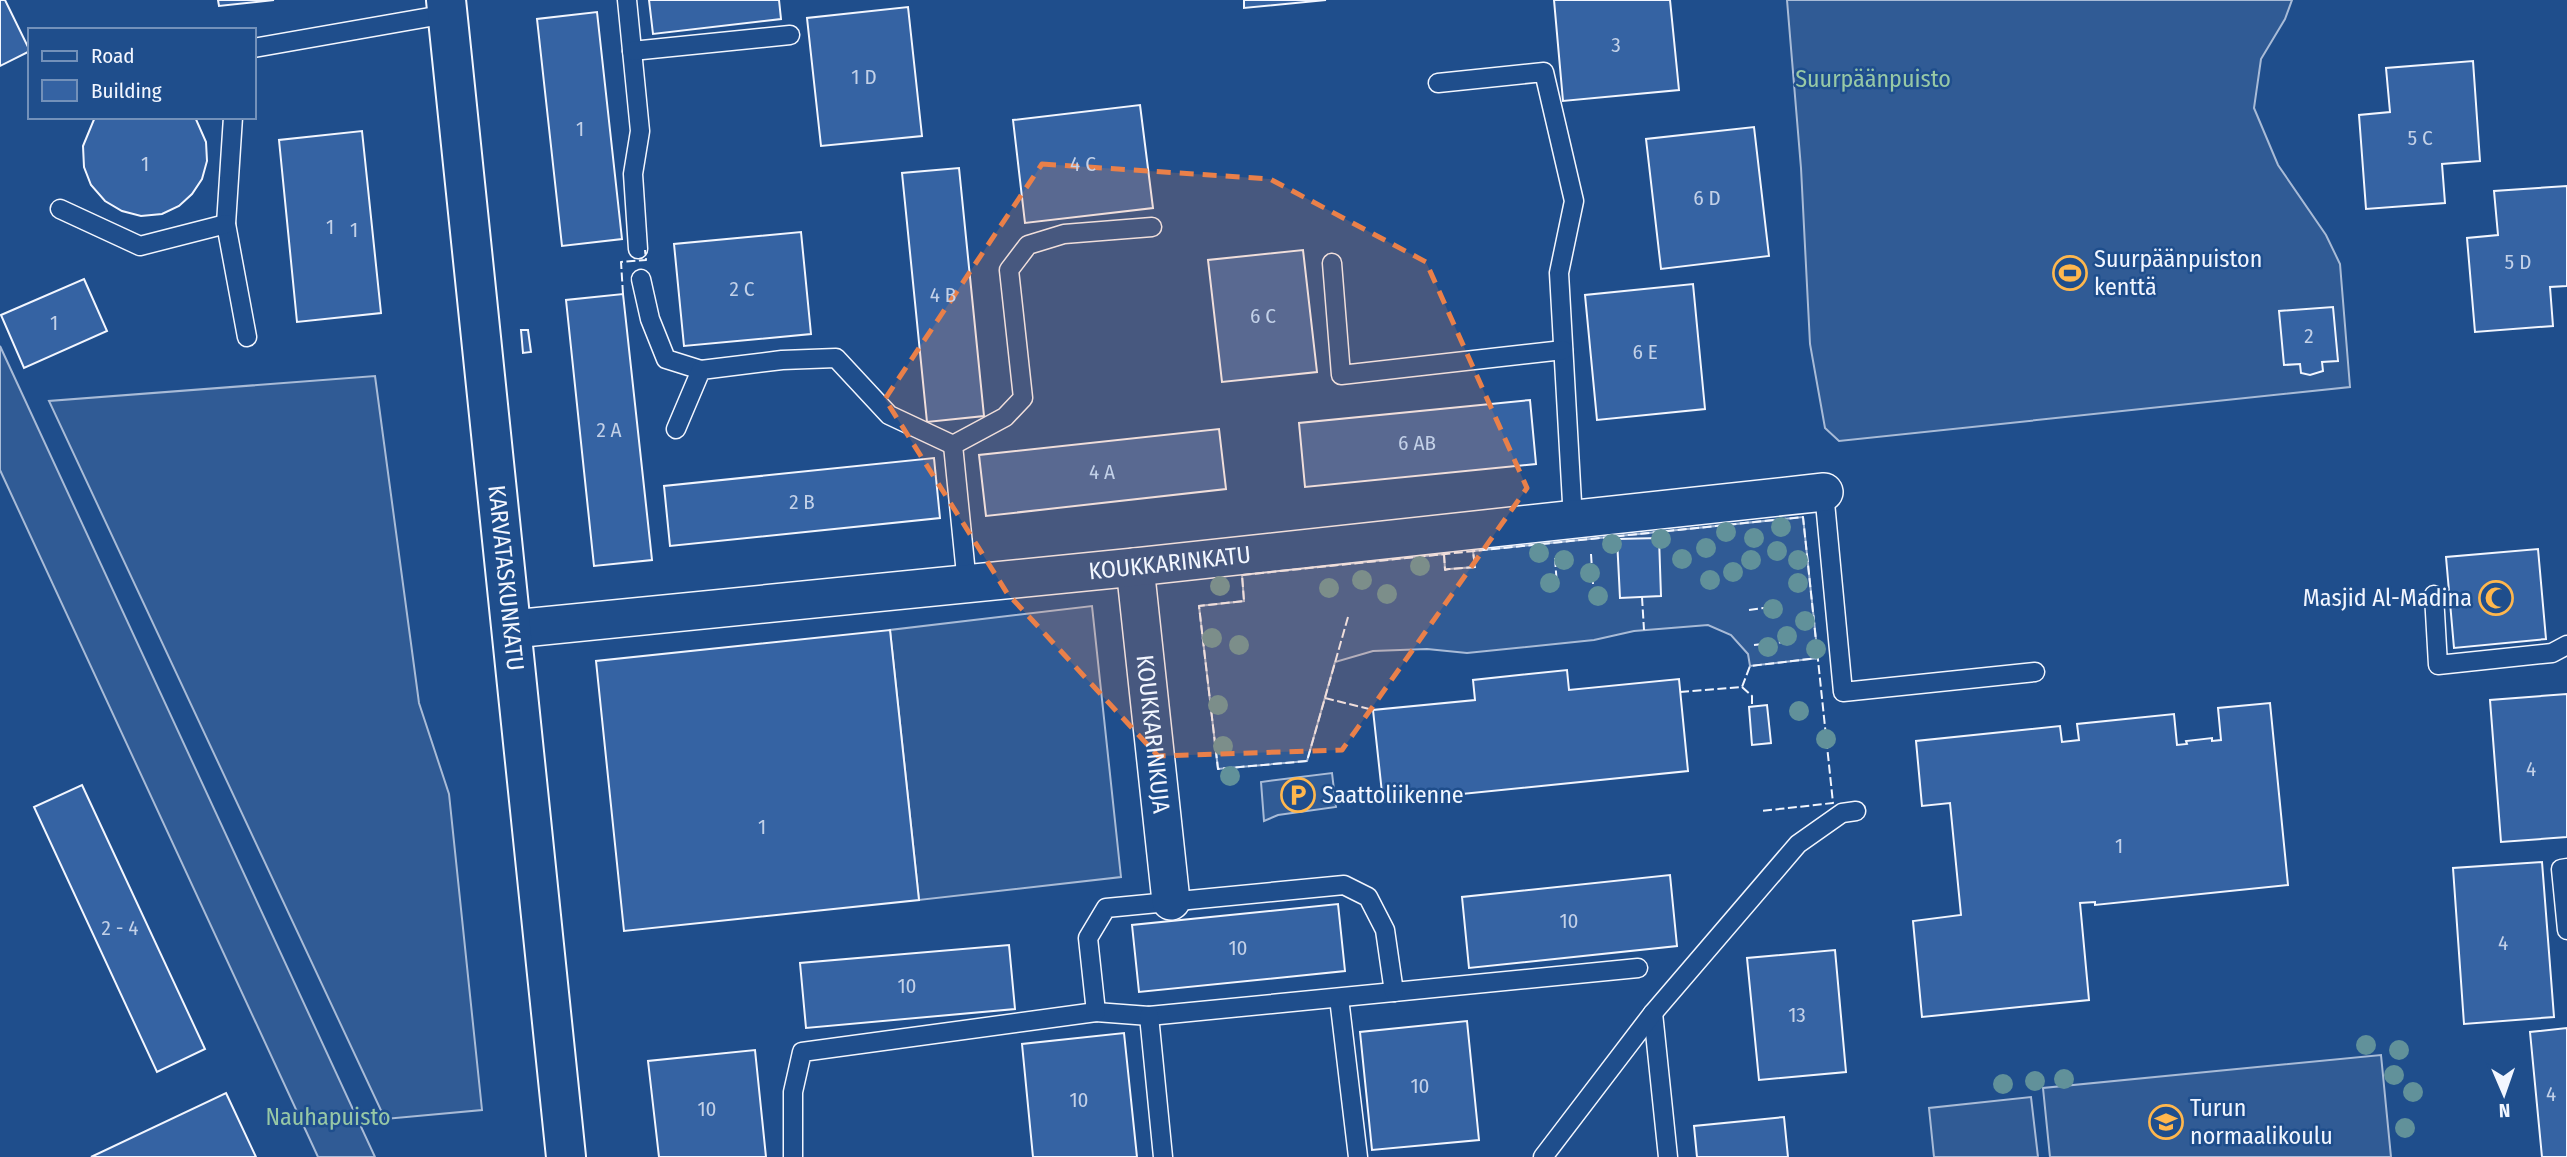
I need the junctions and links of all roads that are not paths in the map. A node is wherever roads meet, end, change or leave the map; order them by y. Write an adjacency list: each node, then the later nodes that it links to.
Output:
1 (627, 0): 5 (lane)
2 (446, 7): 4 (lane); 24 (street, KARVATASKUNKATU)
3 (790, 35): 5 (lane)
4 (256, 48)
5 (632, 51): 11 (lane)
6 (1438, 83): 15 (lane)
7 (233, 119): 9 (lane)
8 (60, 209): 9 (lane)
9 (226, 224): 14 (lane)
10 (1152, 227): 18 (lane)
11 (638, 249)
12 (1332, 263): 15 (lane)
13 (641, 279): 16 (lane)
14 (247, 337)
15 (1563, 350): 20 (lane)
16 (701, 370): 17 (lane); 18 (lane)
17 (676, 429)
18 (953, 445): 22 (lane)
19 (1824, 492): 20 (street, KOUKKARINKATU); 26 (lane)
20 (1573, 520): 21 (street, KOUKKARINKATU)
21 (1135, 567): 22 (street, KOUKKARINKATU); 29 (street, KOUKKARINKUJA)
22 (967, 584): 24 (street, KOUKKARINKATU)
23 (2434, 595): 25 (lane)
24 (513, 629): 37 (street, KARVATASKUNKATU)
25 (2567, 645)
26 (2035, 672)
27 (1856, 811): 35 (lane)
28 (2567, 868): 30 (lane)
29 (1171, 901): 32 (lane); 34 (lane)
30 (2567, 930)
31 (1638, 968): 32 (lane)
32 (1394, 992): 33 (lane)
33 (1339, 998): 36 (lane); 40 (lane)
34 (1096, 1012): 36 (lane); 38 (lane)
35 (1653, 1013): 41 (lane); 42 (lane)
36 (1149, 1016): 39 (lane)
37 (566, 1157)
38 (793, 1157)
39 (1164, 1157)
40 (1357, 1157)
41 (1543, 1157)
42 (1668, 1157)

